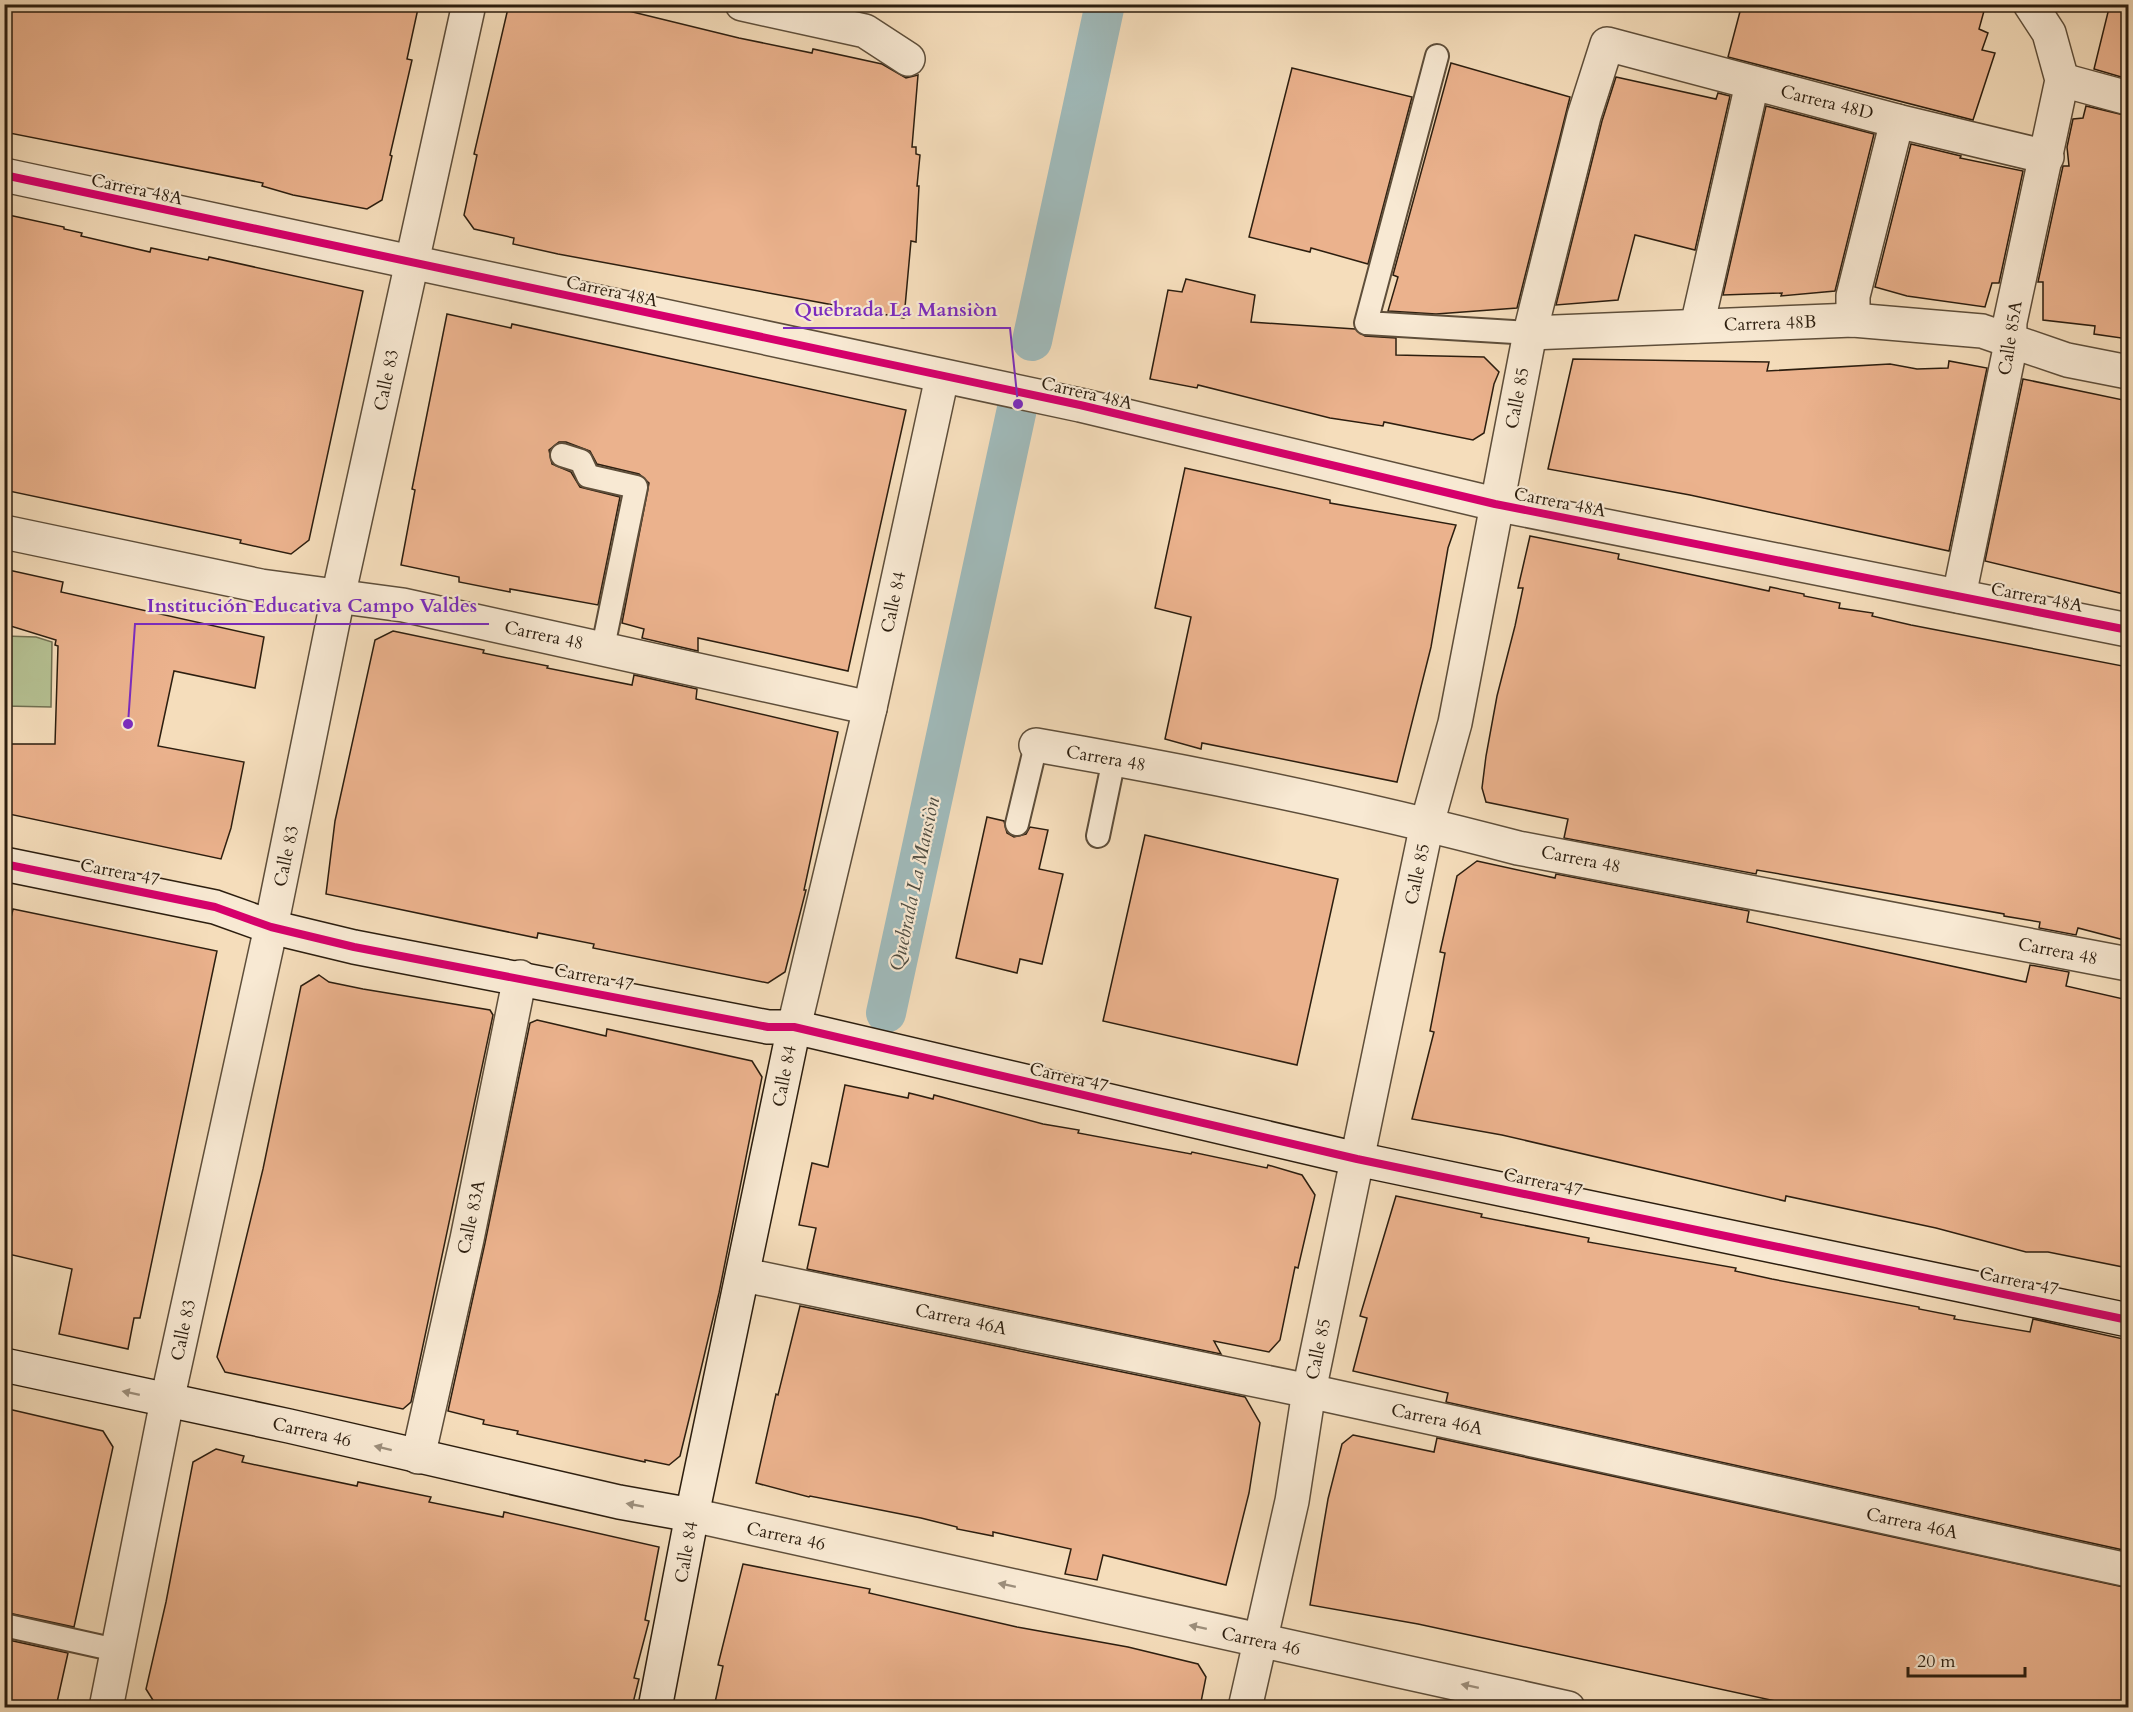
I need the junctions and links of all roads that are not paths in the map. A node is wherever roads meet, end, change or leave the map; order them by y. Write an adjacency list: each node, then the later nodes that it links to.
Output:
1 (469, 4): 13 (street, Calle 83)
2 (742, 4): 6 (street)
3 (2028, 5): 7 (street)
4 (1607, 44): 8 (street, Carrera 48D); 16 (street, Calle 85)
5 (1437, 56): 16 (lane)
6 (908, 59)
7 (2062, 80): 9 (street); 11 (street, Calle 85A)
8 (1752, 84): 10 (street, Carrera 48D); 15 (street)
9 (2128, 98)
10 (1897, 121): 11 (street, Carrera 48D); 14 (street)
11 (2047, 156): 17 (street, Calle 85A)
12 (4, 175): 13 (street, Carrera 48A)
13 (412, 265): 19 (street, Carrera 48A); 24 (street, Calle 83)
14 (1853, 320): 15 (street, Carrera 48B); 17 (street, Carrera 48B)
15 (1697, 326): 16 (street, Carrera 48B)
16 (1530, 333): 21 (street, Calle 85)
17 (2009, 339): 18 (street, Carrera 48B); 23 (street, Calle 85A)
18 (2128, 372)
19 (942, 377): 21 (street, Carrera 48A); 27 (street, Calle 84)
20 (562, 455): 26 (lane)
21 (1495, 504): 23 (street, Carrera 48A); 31 (street, Calle 85)
22 (4, 532): 24 (street, Carrera 48)
23 (1959, 596): 25 (street, Carrera 48A)
24 (338, 597): 26 (street, Carrera 48); 34 (street, Calle 83)
25 (2128, 630)
26 (603, 647): 27 (street, Carrera 48)
27 (870, 708): 37 (street, Calle 84)
28 (1036, 745): 29 (street, Carrera 48); 30 (lane)
29 (1114, 759): 31 (street, Carrera 48); 32 (lane)
30 (1017, 824)
31 (1427, 824): 35 (street, Carrera 48); 38 (street, Calle 85)
32 (1098, 836)
33 (4, 864): 34 (street, Carrera 47)
34 (271, 927): 36 (street, Carrera 47); 43 (street, Calle 83)
35 (2128, 964)
36 (520, 977): 37 (street, Carrera 47); 44 (street, Calle 83A)
37 (794, 1027): 38 (street, Carrera 47); 39 (street, Calle 84)
38 (1357, 1159): 40 (street, Carrera 47); 42 (street, Calle 85)
39 (744, 1275): 42 (street, Carrera 46A); 45 (street, Calle 84)
40 (2128, 1320)
41 (4, 1365): 43 (street, Carrera 46, one-way to 41)
42 (1309, 1391): 46 (street, Carrera 46A); 48 (street, Calle 85)
43 (167, 1401): 44 (street, Carrera 46, one-way to 43); 49 (street, Calle 83)
44 (418, 1457): 45 (street, Carrera 46, one-way to 44)
45 (692, 1515): 48 (street, Carrera 46, one-way to 45); 51 (street, Calle 84)
46 (2128, 1570)
47 (4, 1625): 49 (lane)
48 (1259, 1640): 52 (street, Calle 85); 53 (street, Carrera 46, one-way to 48)
49 (116, 1650): 50 (street, Calle 83)
50 (106, 1707)
51 (655, 1707)
52 (1245, 1707)
53 (1568, 1707)

